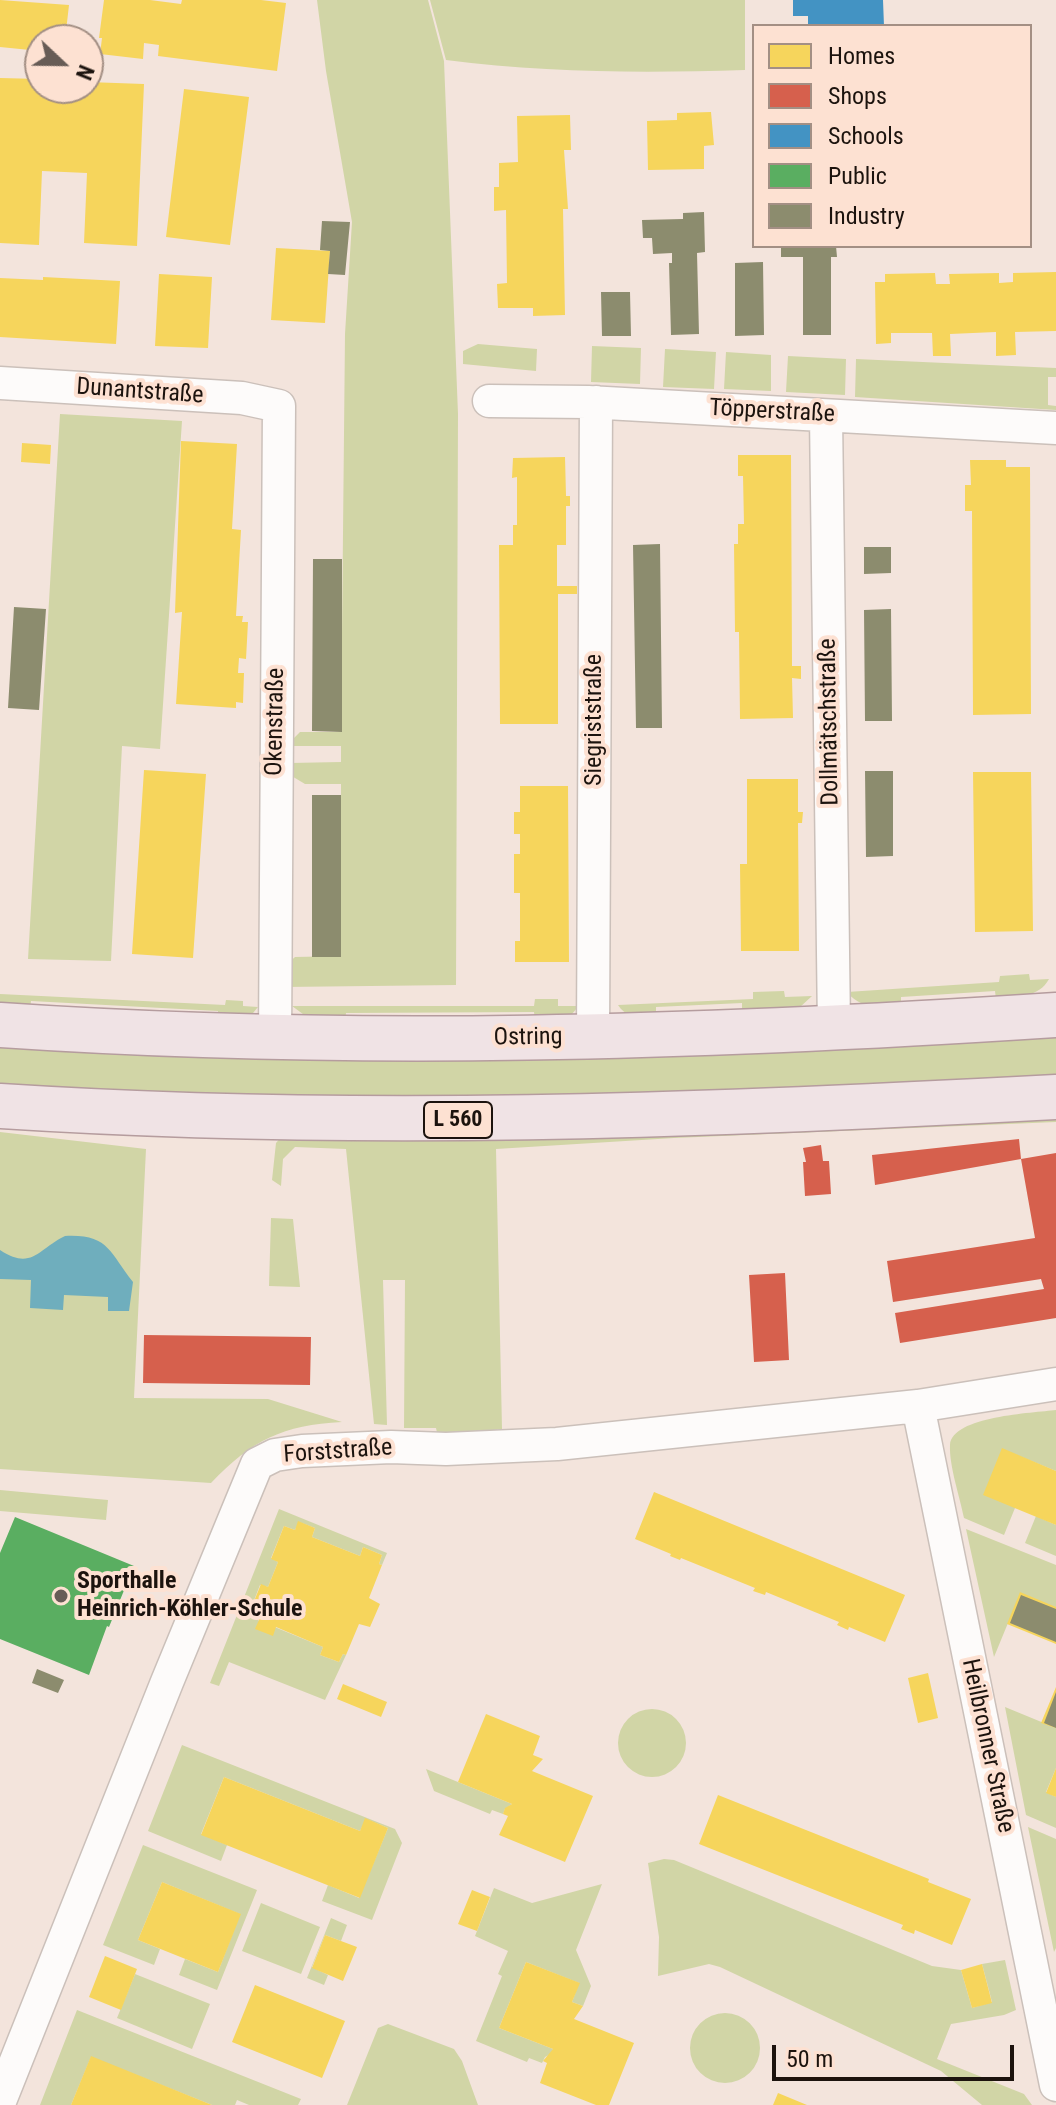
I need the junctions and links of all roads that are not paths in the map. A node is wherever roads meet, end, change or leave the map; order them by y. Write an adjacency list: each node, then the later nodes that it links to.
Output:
1 (0, 383): 4 (street, Dunantstraße)
2 (489, 401): 3 (street, Töpperstraße)
3 (596, 402): 5 (street, Töpperstraße); 11 (street, Siegriststraße)
4 (279, 406): 10 (street, Okenstraße)
5 (826, 416): 6 (street, Töpperstraße); 9 (street, Dollmätschstraße)
6 (1056, 428)
7 (1056, 1015): 9 (main road, Ostring)
8 (0, 1025): 10 (main road, Ostring)
9 (834, 1028): 11 (main road, Ostring)
10 (275, 1038): 11 (main road, Ostring)
11 (593, 1038)
12 (1056, 1097): 13 (main road, L 560)
13 (0, 1106)
14 (1056, 1384): 15 (street, Forststraße)
15 (918, 1406): 16 (street, Heilbronner Straße); 17 (street, Forststraße)
16 (1056, 2085)
17 (0, 2101)

